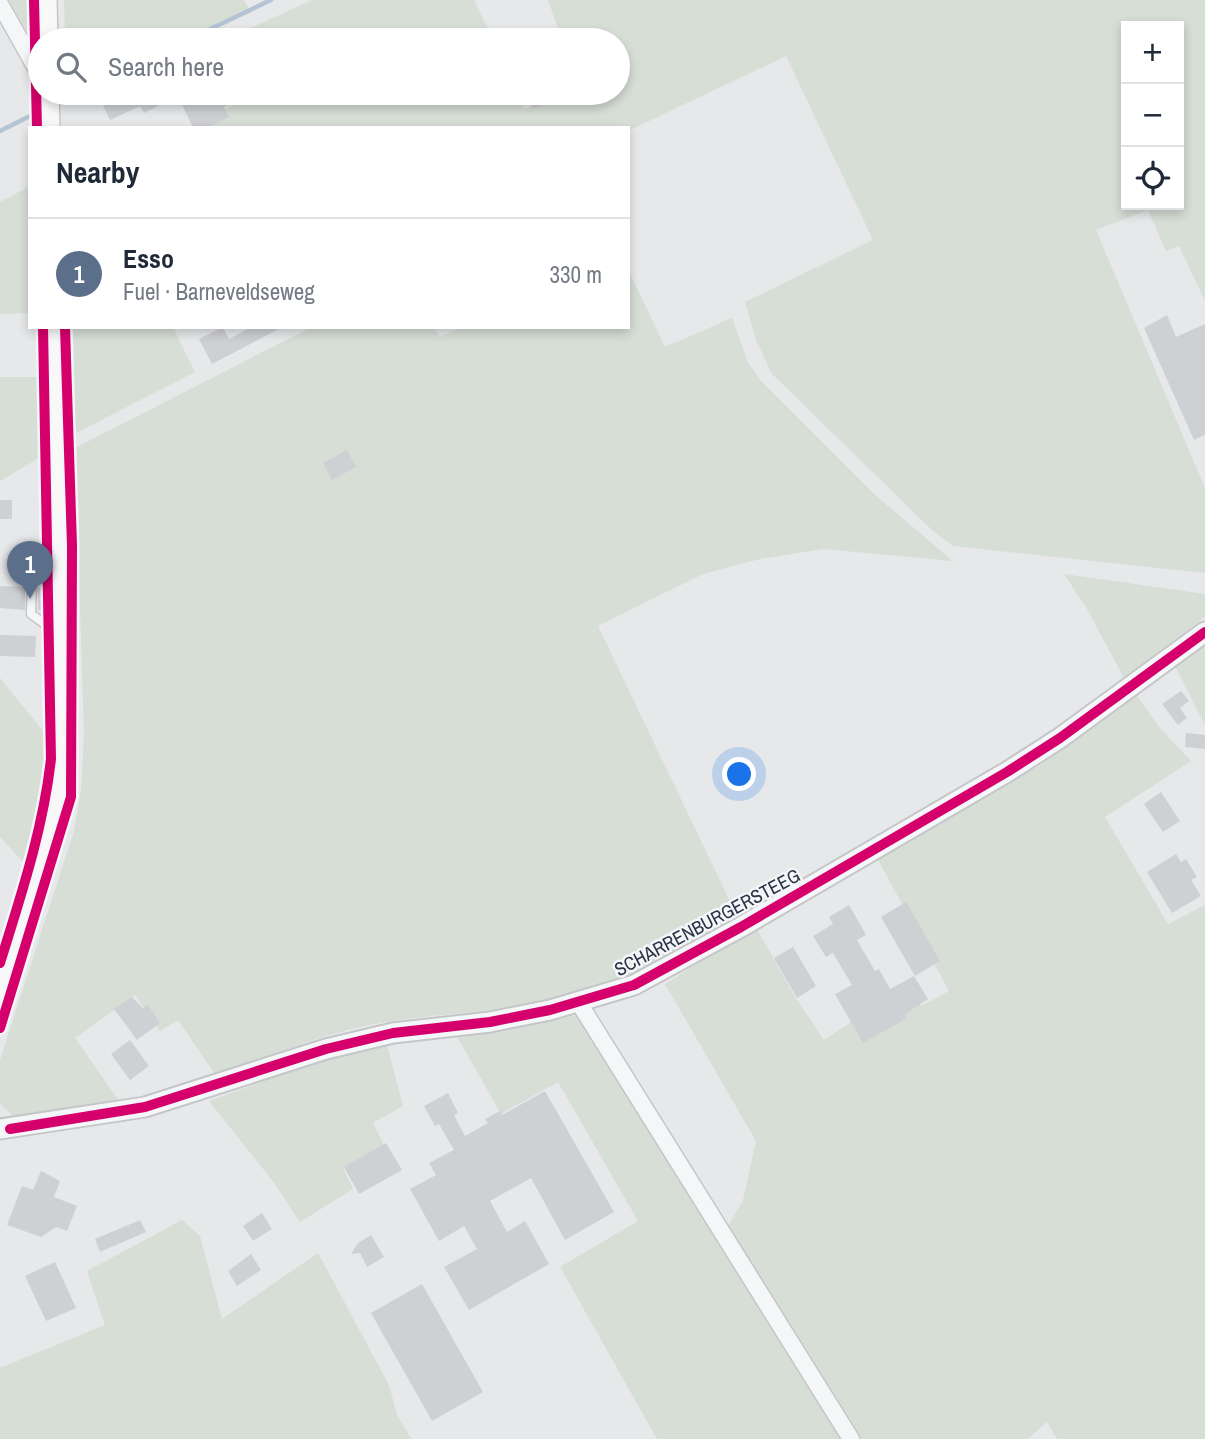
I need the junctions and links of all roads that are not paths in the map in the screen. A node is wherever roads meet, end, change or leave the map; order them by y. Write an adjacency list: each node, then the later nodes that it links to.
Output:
1 (46, 0): 3 (main road)
2 (0, 4): 4 (street)
3 (47, 28)
4 (28, 54)
5 (48, 105): 6 (main road)
6 (49, 126)
7 (53, 329): 9 (main road)
8 (1205, 632): 10 (street, SCHARRENBURGERSTEEG)
9 (0, 1000)
10 (579, 1003): 11 (street, SCHARRENBURGERSTEEG); 12 (street)
11 (0, 1129)
12 (850, 1439)

